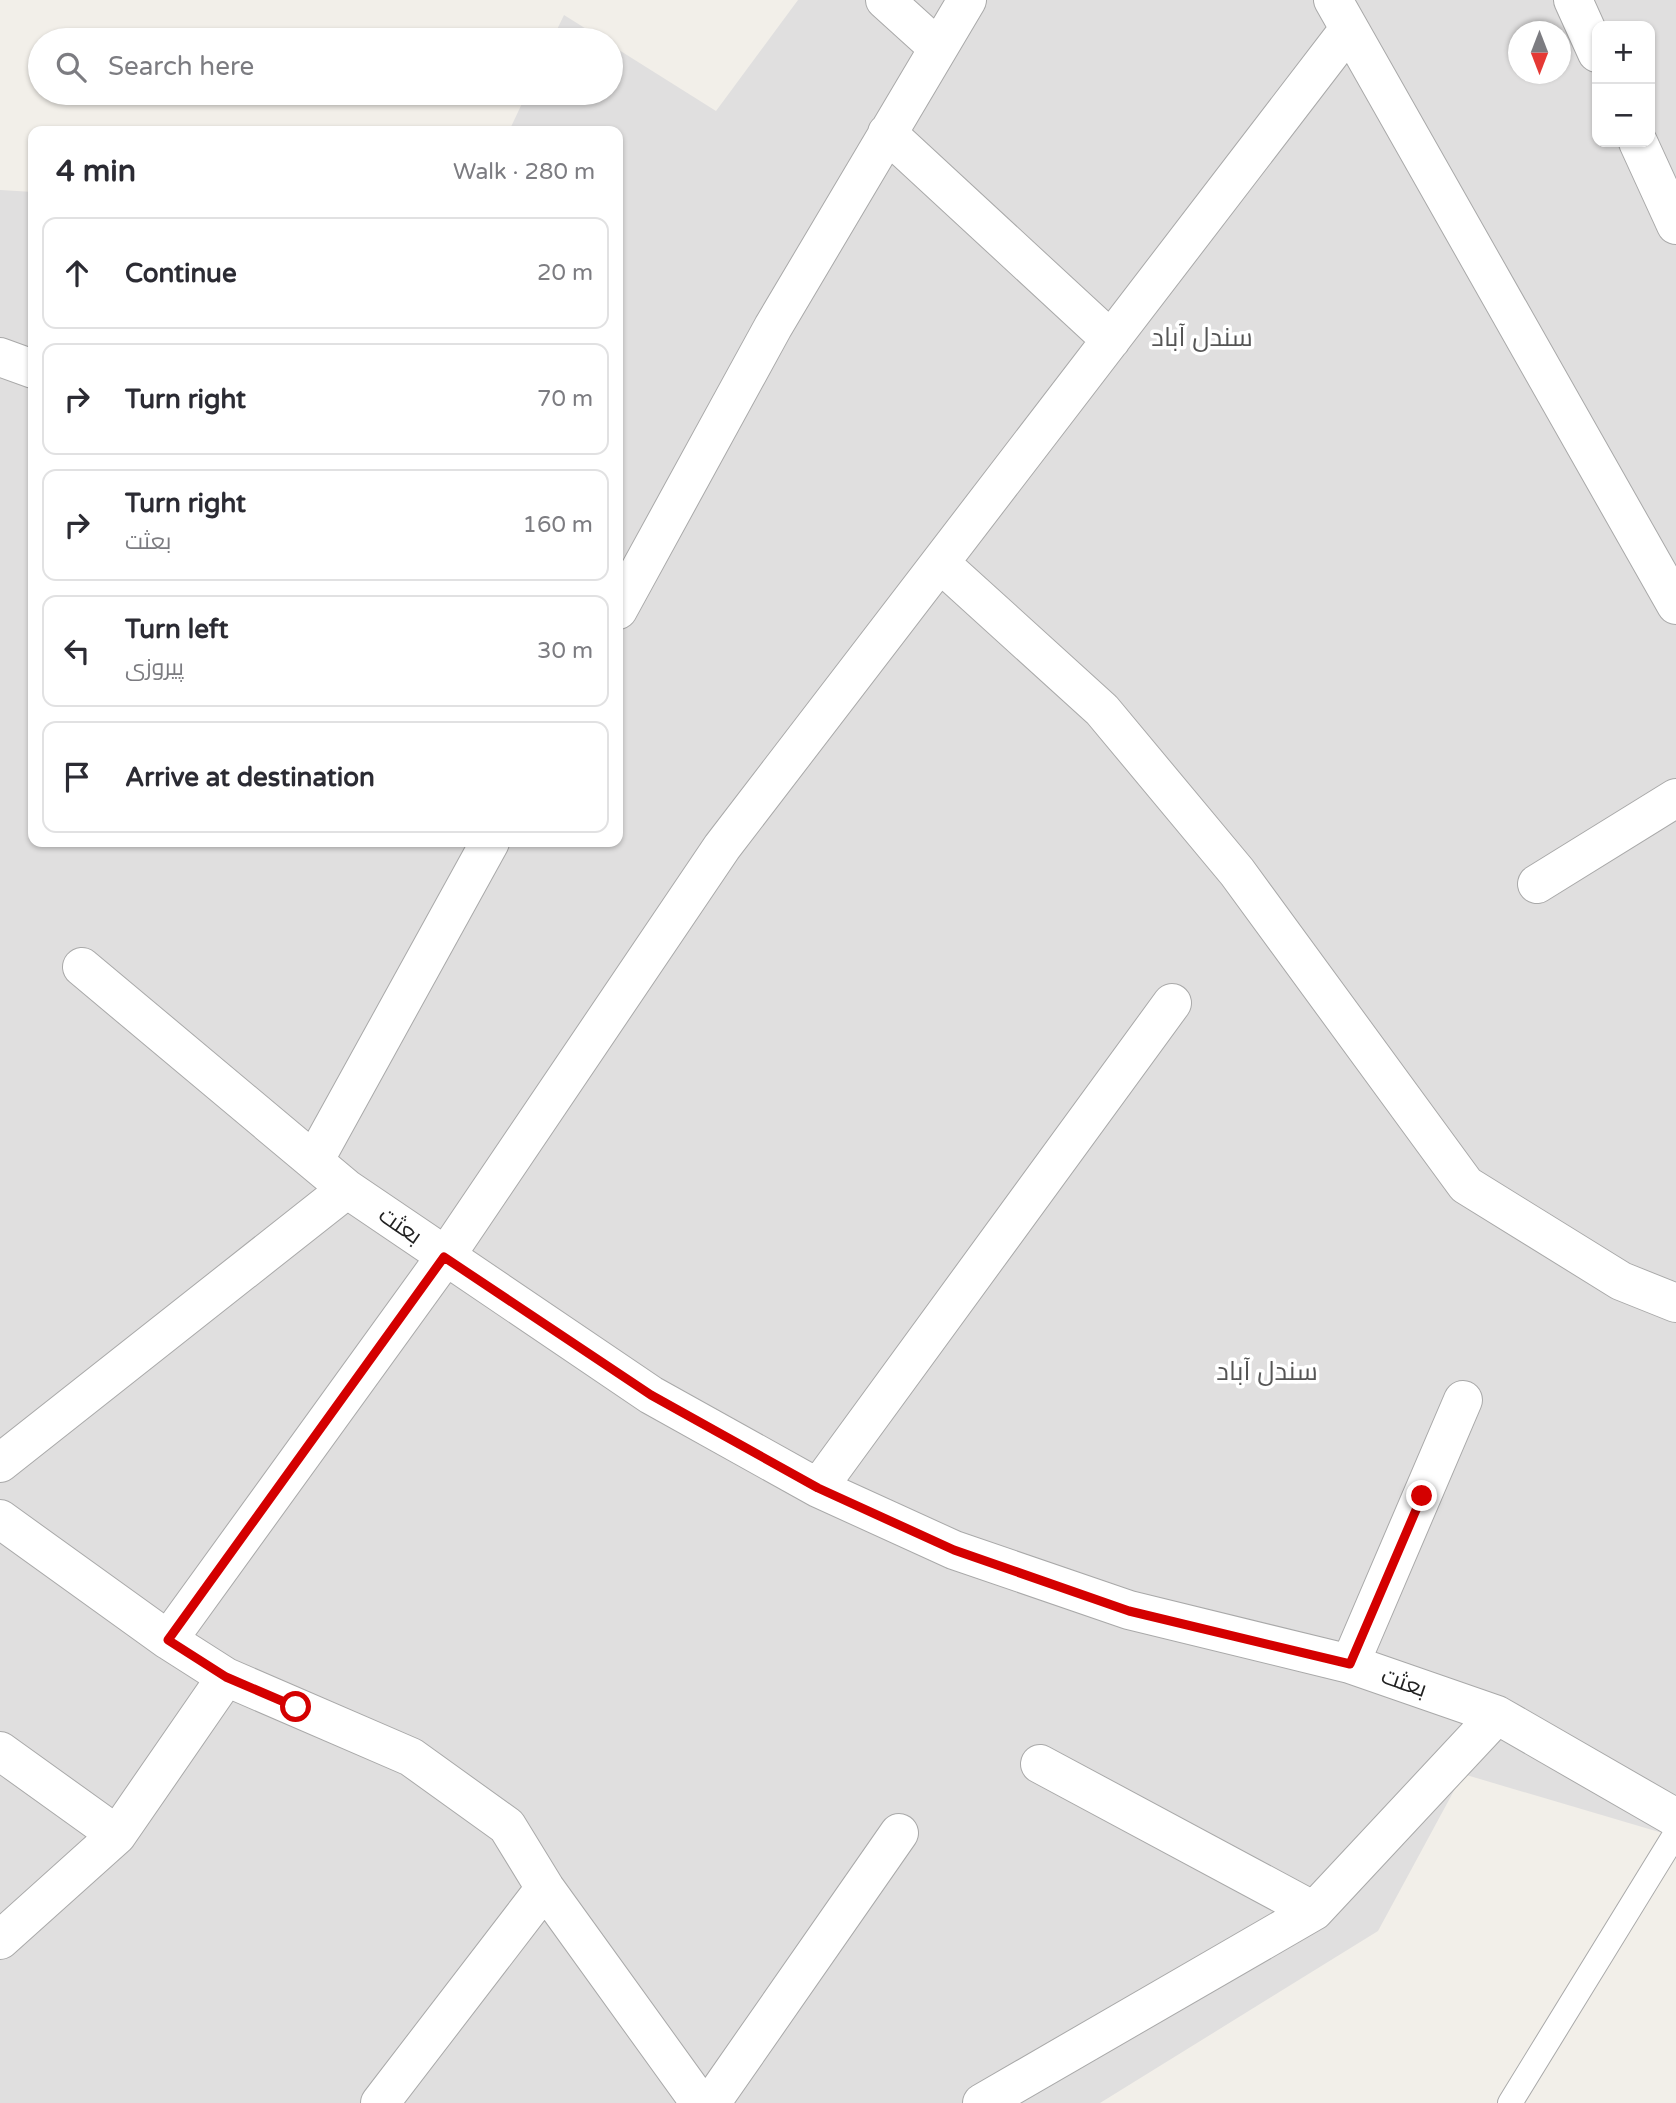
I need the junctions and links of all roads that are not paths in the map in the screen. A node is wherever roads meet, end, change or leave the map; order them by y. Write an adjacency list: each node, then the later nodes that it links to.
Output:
1 (885, 0): 6 (street)
2 (967, 0): 6 (street)
3 (1573, 0): 5 (street)
4 (1341, 15): 10 (street); 15 (street)
5 (1592, 42)
6 (938, 48): 7 (street)
7 (887, 134): 10 (street); 14 (street)
8 (1640, 147): 9 (street)
9 (1676, 225)
10 (1111, 340): 13 (street)
11 (0, 357): 12 (street)
12 (28, 367)
13 (940, 563): 23 (street); 24 (street)
14 (623, 601)
15 (1676, 605)
16 (1676, 798): 18 (street)
17 (487, 847): 21 (street)
18 (1537, 884)
19 (82, 967): 21 (street, بعثت)
20 (1172, 1003): 27 (street)
21 (314, 1161): 22 (street, بعثت)
22 (347, 1189): 23 (street, بعثت); 26 (street)
23 (444, 1257): 27 (street, بعثت); 29 (street)
24 (1676, 1303)
25 (1463, 1400): 30 (street)
26 (0, 1463)
27 (818, 1488): 30 (street, بعثت)
28 (0, 1520): 29 (street)
29 (168, 1640): 31 (street)
30 (1350, 1664): 32 (street, بعثت)
31 (226, 1677): 38 (street); 39 (street)
32 (1497, 1715): 35 (street, بعثت); 40 (street)
33 (0, 1751): 38 (street)
34 (1040, 1765): 40 (street)
35 (1676, 1818)
36 (899, 1833): 44 (street)
37 (1676, 1833): 46 (lane)
38 (117, 1835): 41 (street)
39 (545, 1888): 42 (street); 43 (street)
40 (1314, 1911): 45 (street)
41 (0, 1940)
42 (380, 2103)
43 (700, 2103)
44 (711, 2103)
45 (982, 2103)
46 (1510, 2103)

